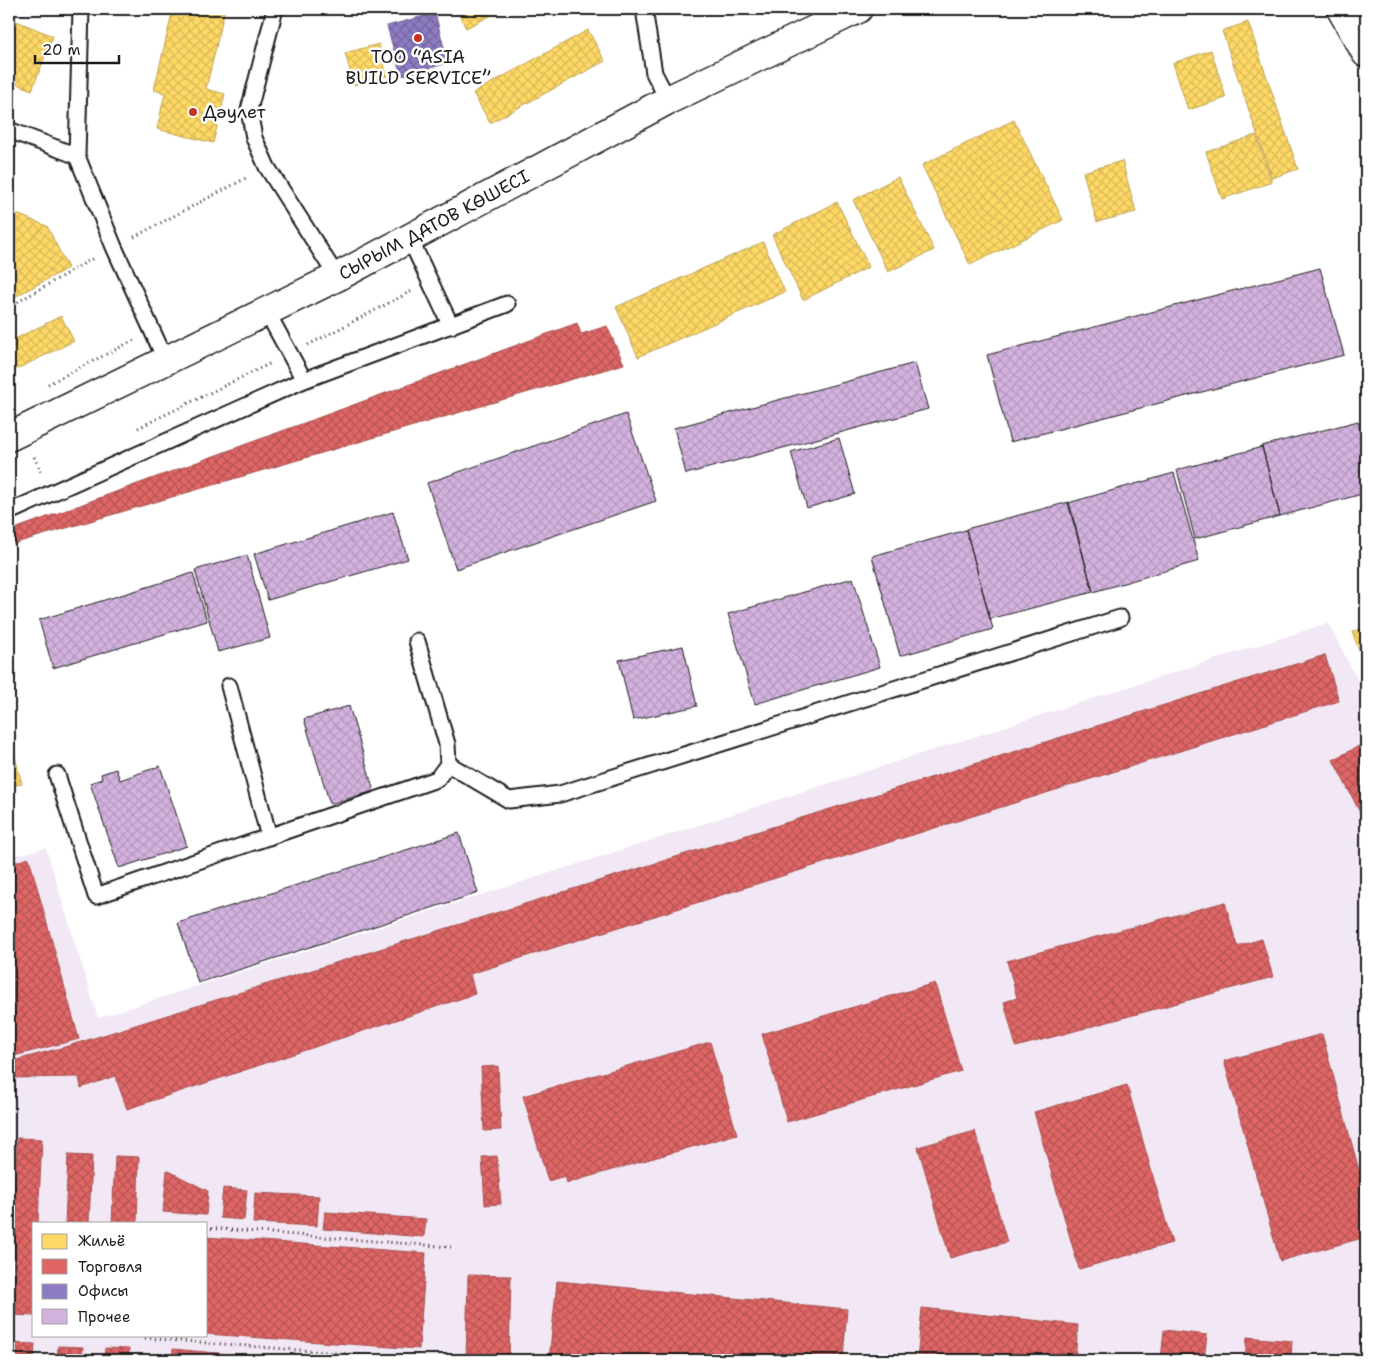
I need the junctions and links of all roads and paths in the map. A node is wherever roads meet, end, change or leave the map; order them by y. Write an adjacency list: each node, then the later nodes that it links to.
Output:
1 (81, 9): 9 (lane)
2 (275, 9): 10 (lane)
3 (644, 9): 7 (lane)
4 (858, 9): 7 (main road, СЫРЫМ ДАТОВ КӨШЕСІ)
5 (1341, 9): 6 (main road)
6 (1366, 53)
7 (668, 100): 11 (main road, СЫРЫМ ДАТОВ КӨШЕСІ)
8 (9, 130): 9 (lane)
9 (77, 156): 12 (lane)
10 (268, 167): 12 (path); 13 (lane)
11 (410, 239): 13 (main road, СЫРЫМ ДАТОВ КӨШЕСІ); 14 (lane)
12 (114, 247): 16 (path); 20 (lane)
13 (337, 278): 17 (main road, СЫРЫМ ДАТОВ КӨШЕСІ)
14 (430, 282): 18 (lane); 19 (path)
15 (507, 304): 18 (lane)
16 (9, 307)
17 (267, 312): 19 (lane); 20 (main road, СЫРЫМ ДАТОВ КӨШЕСІ)
18 (450, 326): 21 (lane)
19 (290, 354): 21 (lane); 22 (path)
20 (166, 361): 23 (main road, СЫРЫМ ДАТОВ КӨШЕСІ)
21 (304, 380): 26 (lane)
22 (131, 431)
23 (9, 437)
24 (51, 470): 25 (path)
25 (34, 478)
26 (9, 512)
27 (1120, 618): 30 (lane)
28 (417, 641): 30 (lane)
29 (229, 686): 32 (lane)
30 (448, 764): 32 (lane)
31 (57, 775): 32 (lane)
32 (269, 837)
33 (208, 1228): 34 (path)
34 (450, 1247)
35 (145, 1338): 36 (path)
36 (427, 1360)

